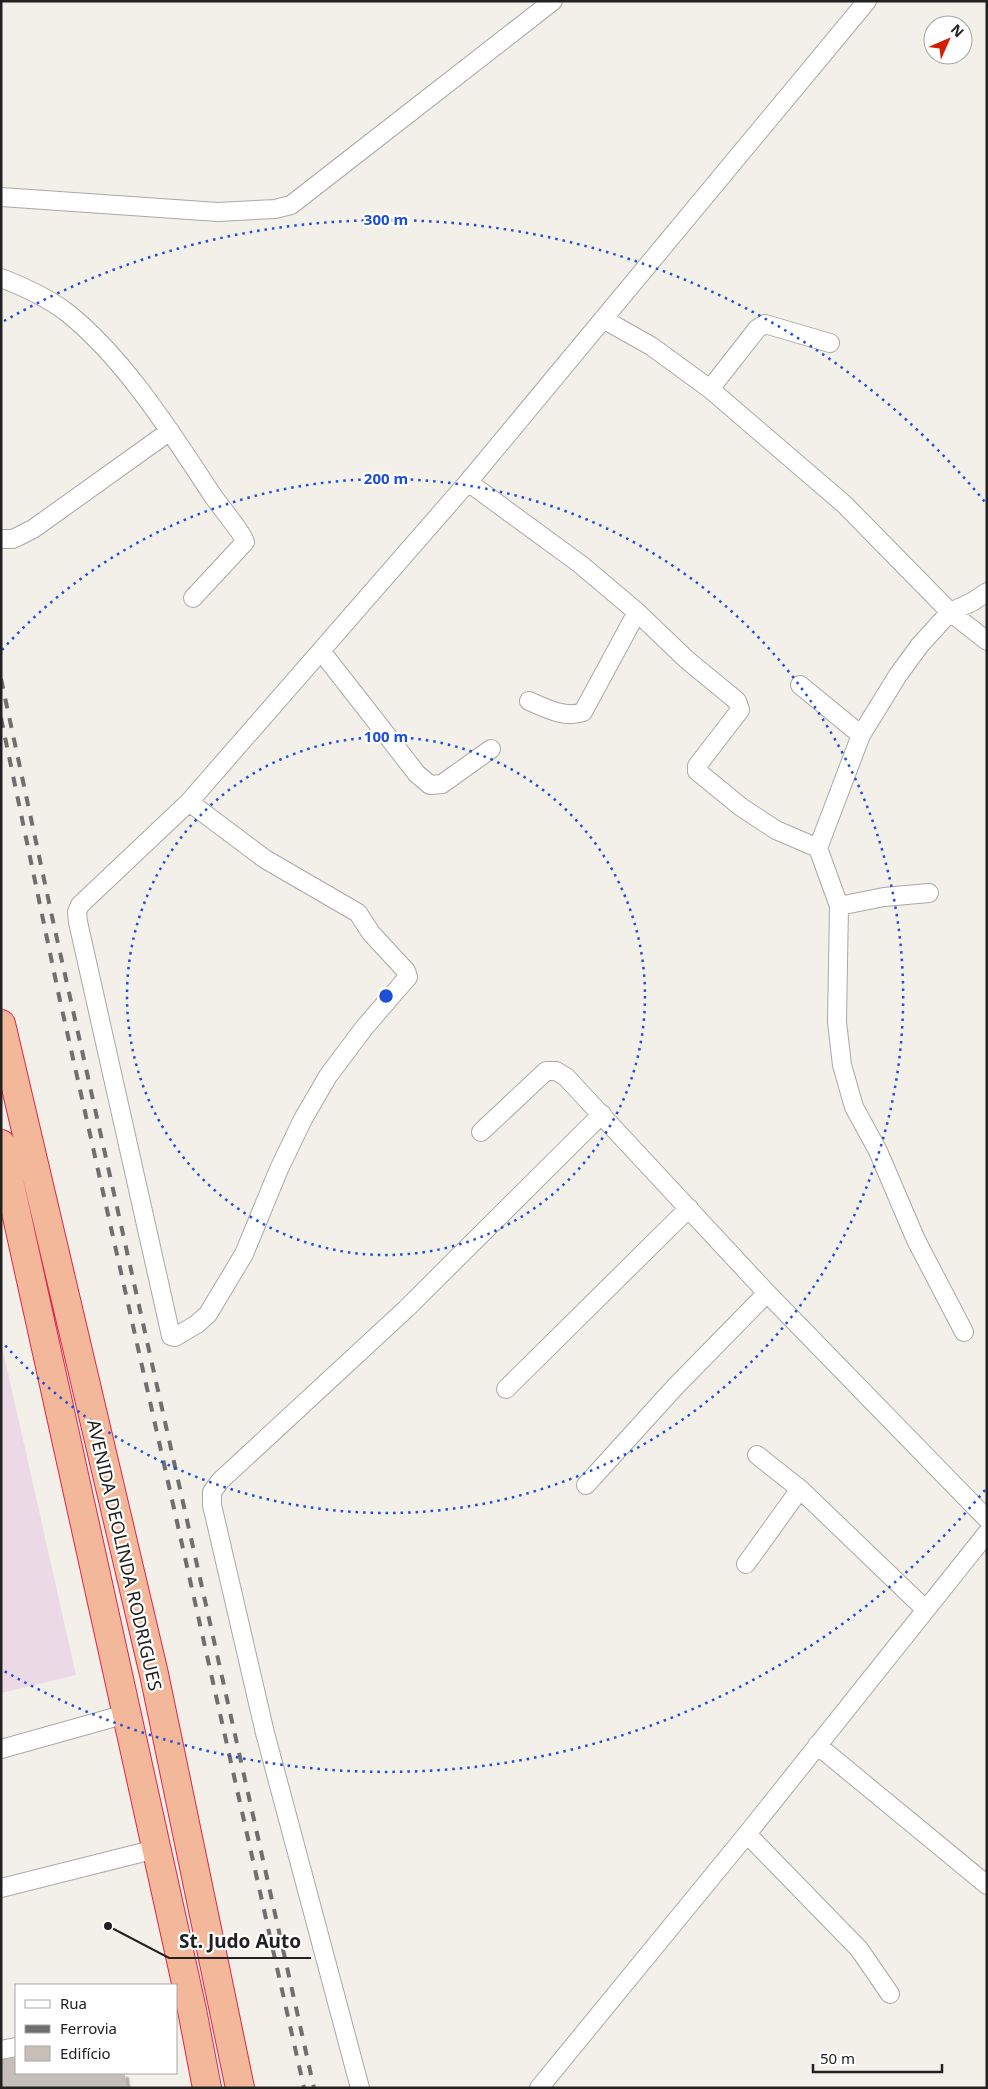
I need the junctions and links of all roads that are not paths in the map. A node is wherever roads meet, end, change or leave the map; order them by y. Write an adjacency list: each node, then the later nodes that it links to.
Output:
1 (553, 1): 3 (street)
2 (866, 1): 5 (street)
3 (1, 197)
4 (1, 278): 8 (street)
5 (603, 318): 7 (street); 9 (street)
6 (830, 342): 7 (street)
7 (710, 390): 14 (street)
8 (170, 431): 10 (street); 12 (street)
9 (468, 482): 13 (street); 16 (street)
10 (1, 539)
11 (987, 592): 14 (street)
12 (193, 598)
13 (637, 612): 18 (street); 22 (street)
14 (950, 612): 15 (street); 19 (street)
15 (987, 641)
16 (322, 651): 20 (street); 21 (street)
17 (800, 685): 19 (street)
18 (529, 701)
19 (861, 735): 22 (street)
20 (491, 749)
21 (189, 802): 21 (street)
22 (818, 848): 24 (street)
23 (928, 894): 24 (street)
24 (839, 906): 31 (street)
25 (1, 1024): 52 (highway, AVENIDA DEOLINDA RODRIGUES)
26 (602, 1114): 27 (street); 29 (street); 53 (street)
27 (481, 1132)
28 (1, 1144): 40 (highway, AVENIDA DEOLINDA RODRIGUES)
29 (689, 1208): 30 (street); 32 (street)
30 (767, 1293): 34 (street); 36 (street)
31 (964, 1332)
32 (506, 1389)
33 (757, 1455): 35 (street)
34 (586, 1485)
35 (800, 1489): 38 (street); 39 (street)
36 (987, 1519)
37 (987, 1533): 39 (street)
38 (746, 1564)
39 (925, 1609): 41 (street)
40 (126, 1714): 42 (street); 44 (highway, AVENIDA DEOLINDA RODRIGUES)
41 (818, 1745): 43 (street); 45 (street)
42 (1, 1749)
43 (747, 1834): 47 (street); 54 (street)
44 (156, 1849): 46 (street); 48 (highway, AVENIDA DEOLINDA RODRIGUES)
45 (987, 1885)
46 (1, 1888)
47 (890, 1994)
48 (184, 2012): 51 (highway, AVENIDA DEOLINDA RODRIGUES)
49 (15, 2047): 50 (street)
50 (1, 2050)
51 (207, 2088)
52 (240, 2088)
53 (360, 2088)
54 (539, 2088)

